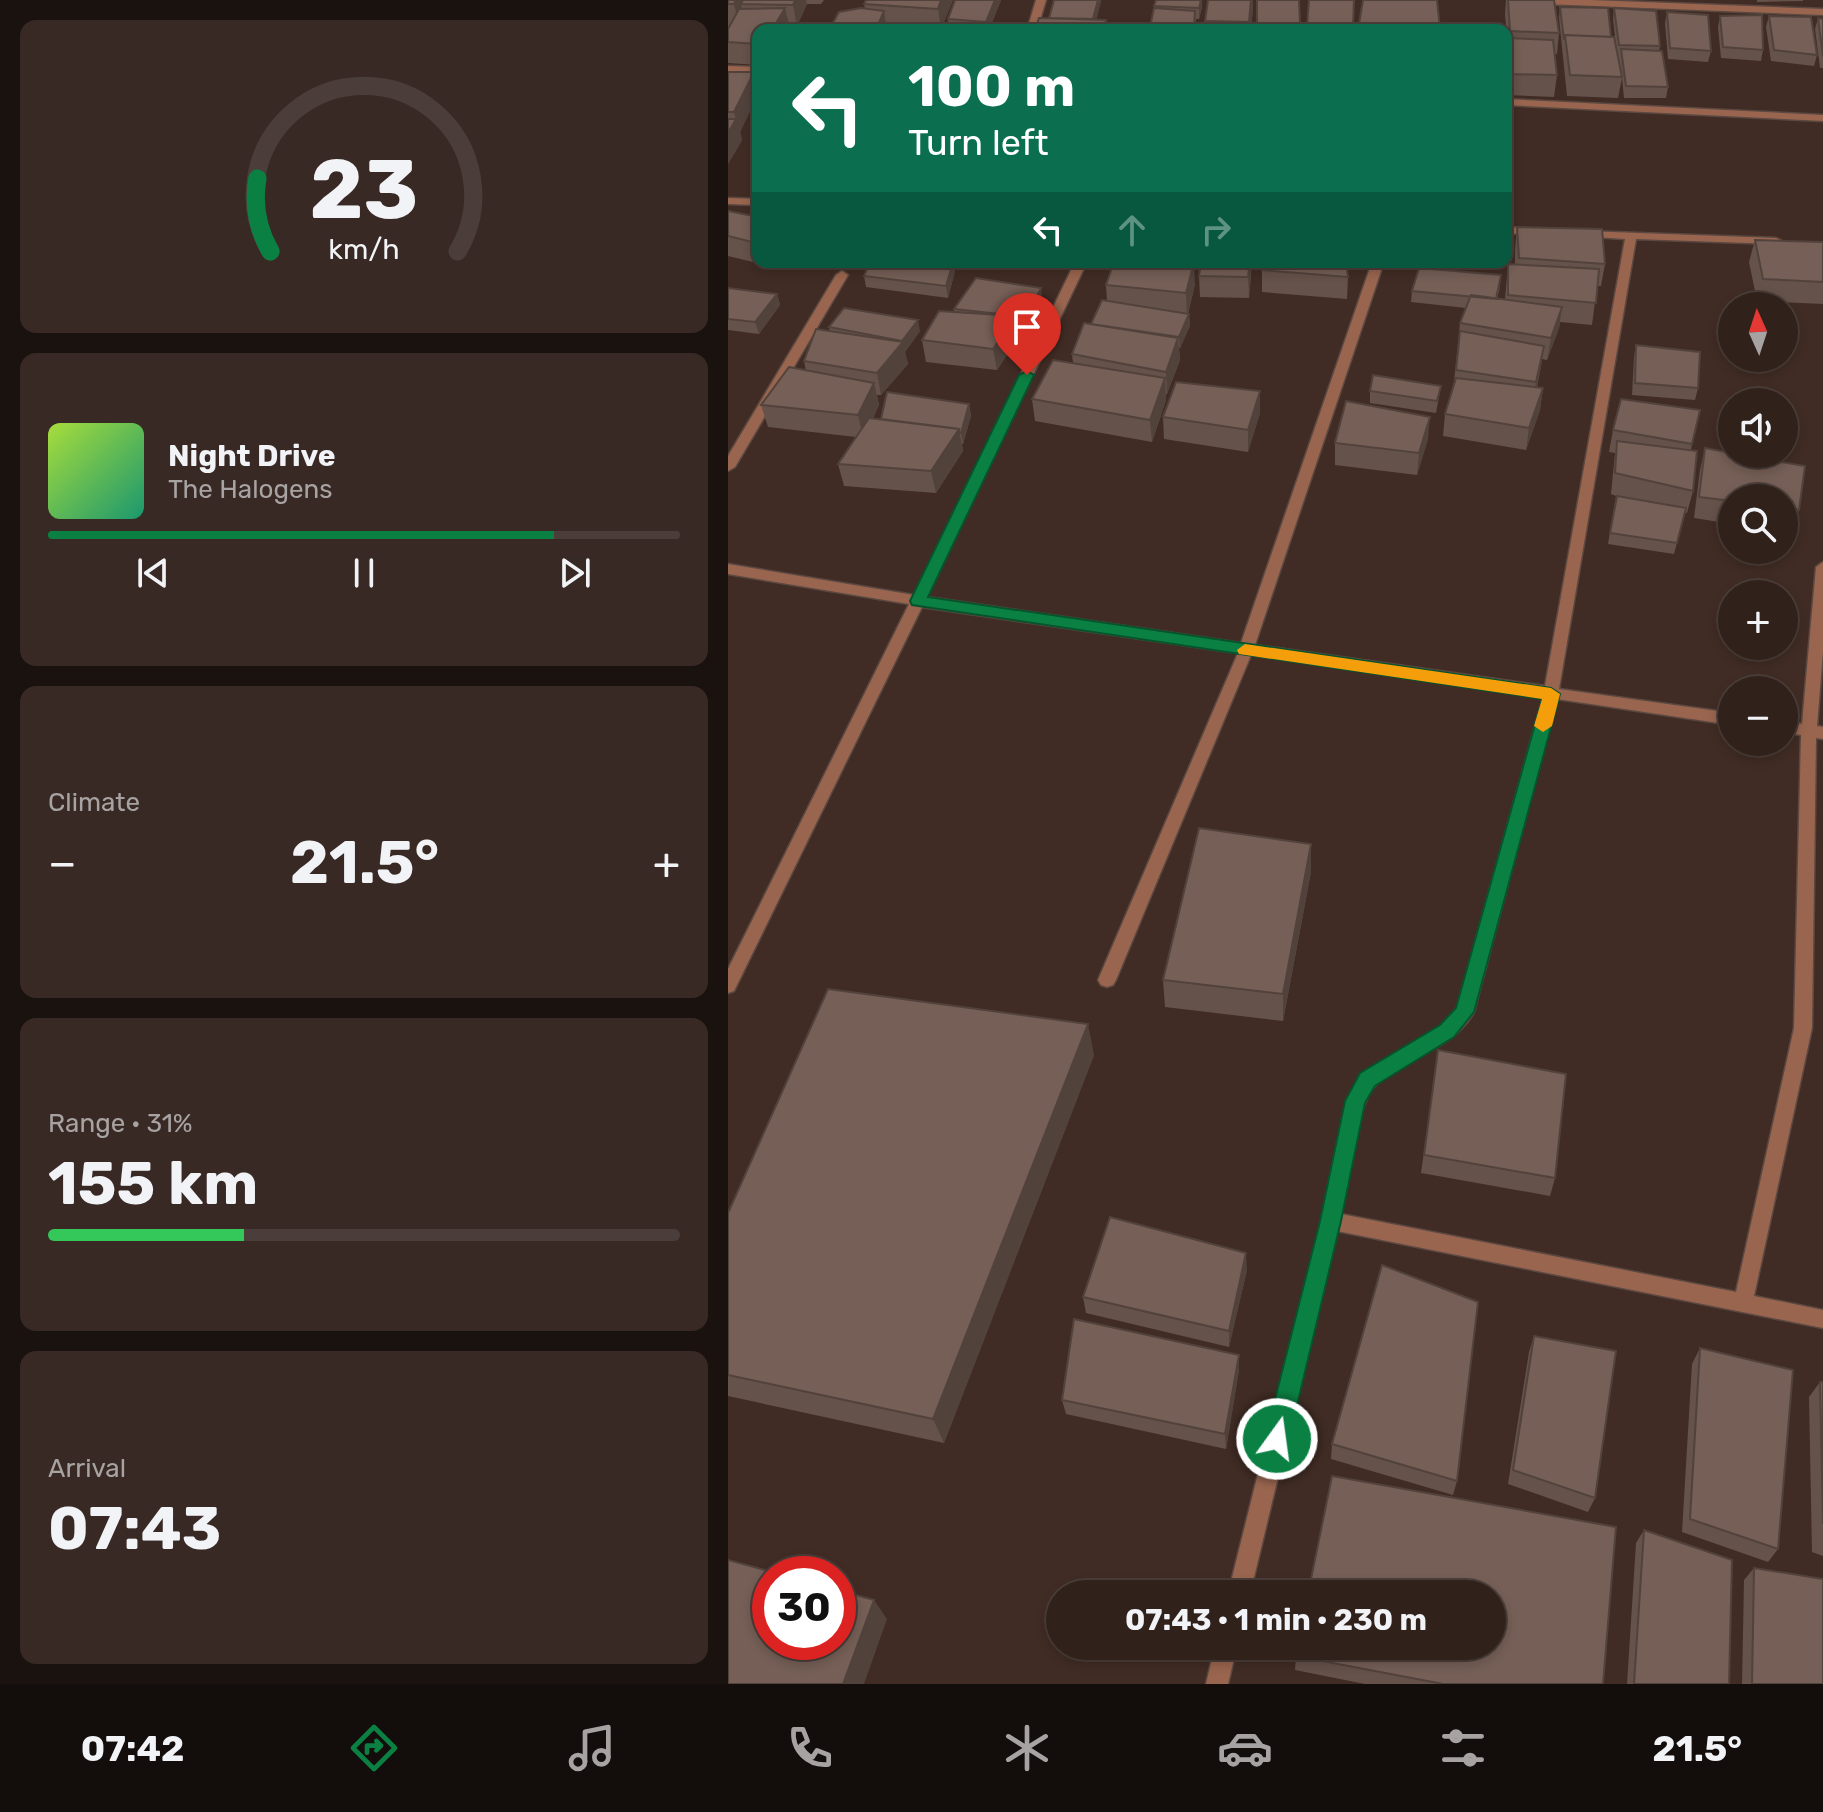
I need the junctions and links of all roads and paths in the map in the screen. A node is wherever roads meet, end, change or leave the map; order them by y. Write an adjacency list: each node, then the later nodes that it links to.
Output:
1 (1041, 0): 4 (street)
2 (1516, 0): 3 (street)
3 (1823, 12)
4 (1034, 24)
5 (728, 69): 6 (street)
6 (752, 70)
7 (1512, 102): 8 (street)
8 (1823, 118)
9 (728, 201): 10 (street)
10 (752, 202)
11 (1512, 230): 12 (street)
12 (1553, 232)
13 (1569, 233): 14 (street)
14 (1631, 236): 15 (street); 25 (street)
15 (1791, 242)
16 (1078, 268): 23 (street)
17 (1376, 268): 24 (street)
18 (842, 275): 19 (street)
19 (728, 467)
20 (1823, 567): 22 (street)
21 (728, 569): 23 (street)
22 (1823, 574): 27 (street)
23 (918, 601): 24 (street); 29 (street)
24 (1246, 650): 25 (street); 28 (street)
25 (1551, 694): 26 (street); 30 (street)
26 (1718, 717)
27 (1816, 731): 31 (street)
28 (1107, 980)
29 (728, 986)
30 (1330, 1221): 31 (street); 33 (street)
31 (1743, 1303): 32 (street)
32 (1823, 1319)
33 (1242, 1580)
34 (1223, 1660): 35 (street)
35 (1217, 1684)

